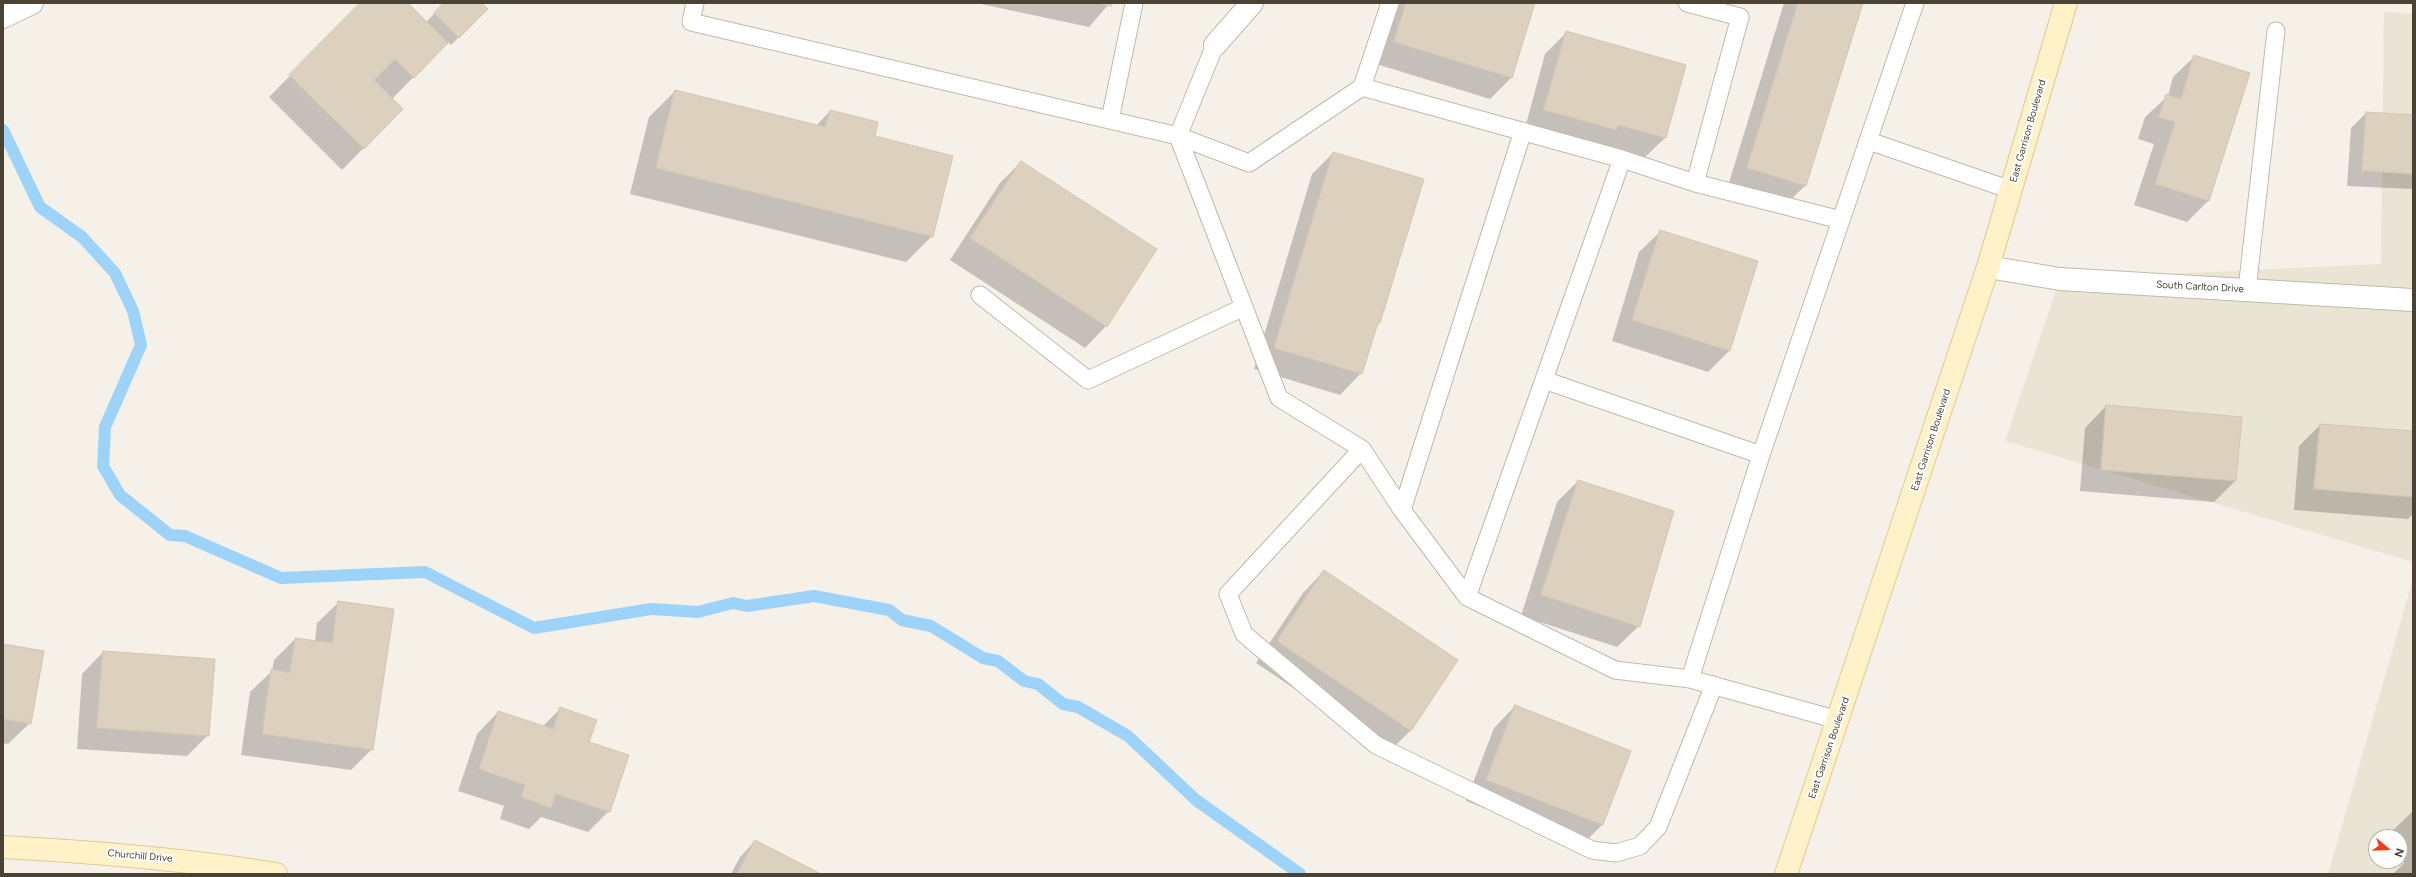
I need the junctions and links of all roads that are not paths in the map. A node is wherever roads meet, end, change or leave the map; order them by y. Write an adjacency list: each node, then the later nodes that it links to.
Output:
1 (32, 3): 9 (street)
2 (695, 3): 13 (lane)
3 (1134, 3): 13 (lane)
4 (1252, 3): 11 (street)
5 (1390, 3): 12 (lane)
6 (1687, 3): 18 (lane)
7 (1916, 3): 16 (lane)
8 (2066, 3): 19 (main road, East Garrison Boulevard)
9 (3, 17)
10 (2276, 31): 22 (lane)
11 (1215, 45): 15 (lane)
12 (1362, 87): 14 (lane); 15 (lane)
13 (1110, 120): 15 (lane)
14 (1523, 131): 17 (lane); 29 (lane)
15 (1178, 136): 25 (lane)
16 (1868, 141): 19 (lane); 20 (lane)
17 (1622, 159): 18 (lane); 26 (lane)
18 (1695, 183): 20 (lane)
19 (2010, 190): 21 (main road, East Garrison Boulevard)
20 (1842, 220): 28 (lane)
21 (1988, 267): 22 (street, South Carlton Drive); 33 (main road, East Garrison Boulevard)
22 (2247, 290): 24 (street, South Carlton Drive)
23 (980, 295): 25 (lane)
24 (2413, 300)
25 (1244, 307): 27 (lane)
26 (1544, 380): 28 (lane); 30 (lane)
27 (1362, 449): 29 (lane); 32 (lane)
28 (1761, 455): 31 (lane)
29 (1402, 510): 30 (lane)
30 (1467, 597): 31 (lane)
31 (1690, 679): 32 (lane)
32 (1714, 685): 33 (lane)
33 (1838, 720): 36 (main road, East Garrison Boulevard)
34 (3, 847): 35 (main road, Churchill Drive)
35 (276, 874)
36 (1786, 874)

